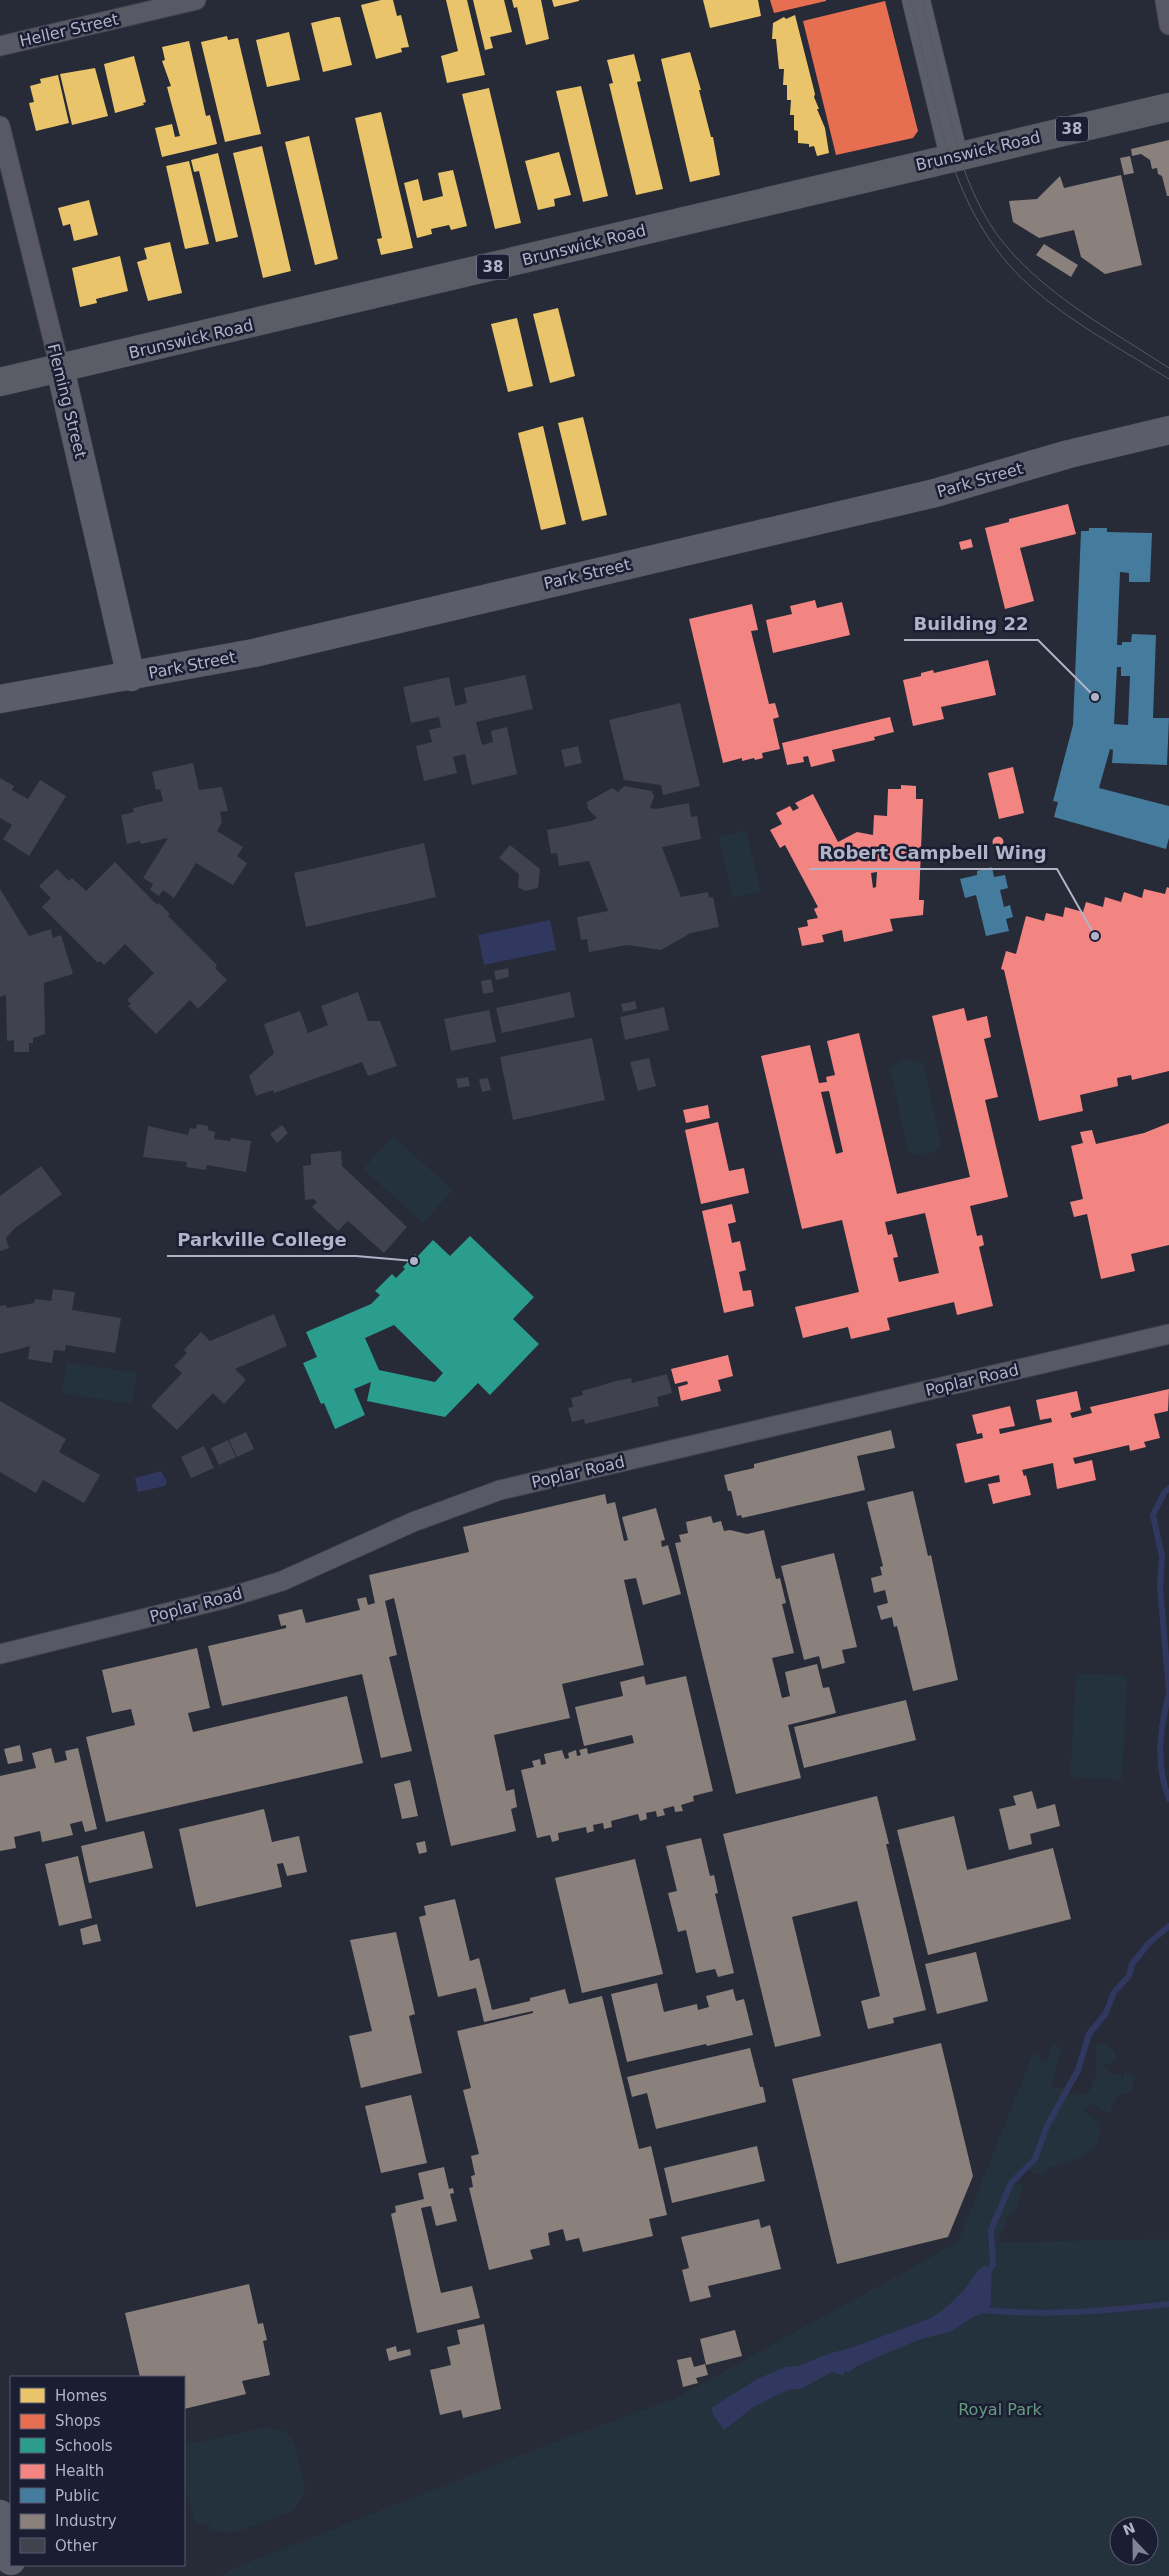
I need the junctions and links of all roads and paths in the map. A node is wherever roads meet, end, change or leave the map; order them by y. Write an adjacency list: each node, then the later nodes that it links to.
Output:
1 (196, 0): 5 (street, Heller Street)
2 (916, 0): 8 (street)
3 (1165, 0): 4 (street)
4 (1169, 26)
5 (0, 46)
6 (1169, 107): 8 (main road, Brunswick Road / 38)
7 (0, 126): 9 (street, Fleming Street)
8 (954, 157): 9 (main road, Brunswick Road / 38)
9 (60, 368): 10 (main road, Brunswick Road / 38); 12 (street, Fleming Street)
10 (0, 382)
11 (1169, 430): 12 (street, Park Street)
12 (131, 677): 13 (street, Park Street)
13 (0, 700)
14 (1169, 1334): 15 (street, Poplar Road)
15 (0, 1654)
16 (0, 2514): 17 (street)
17 (10, 2555)

